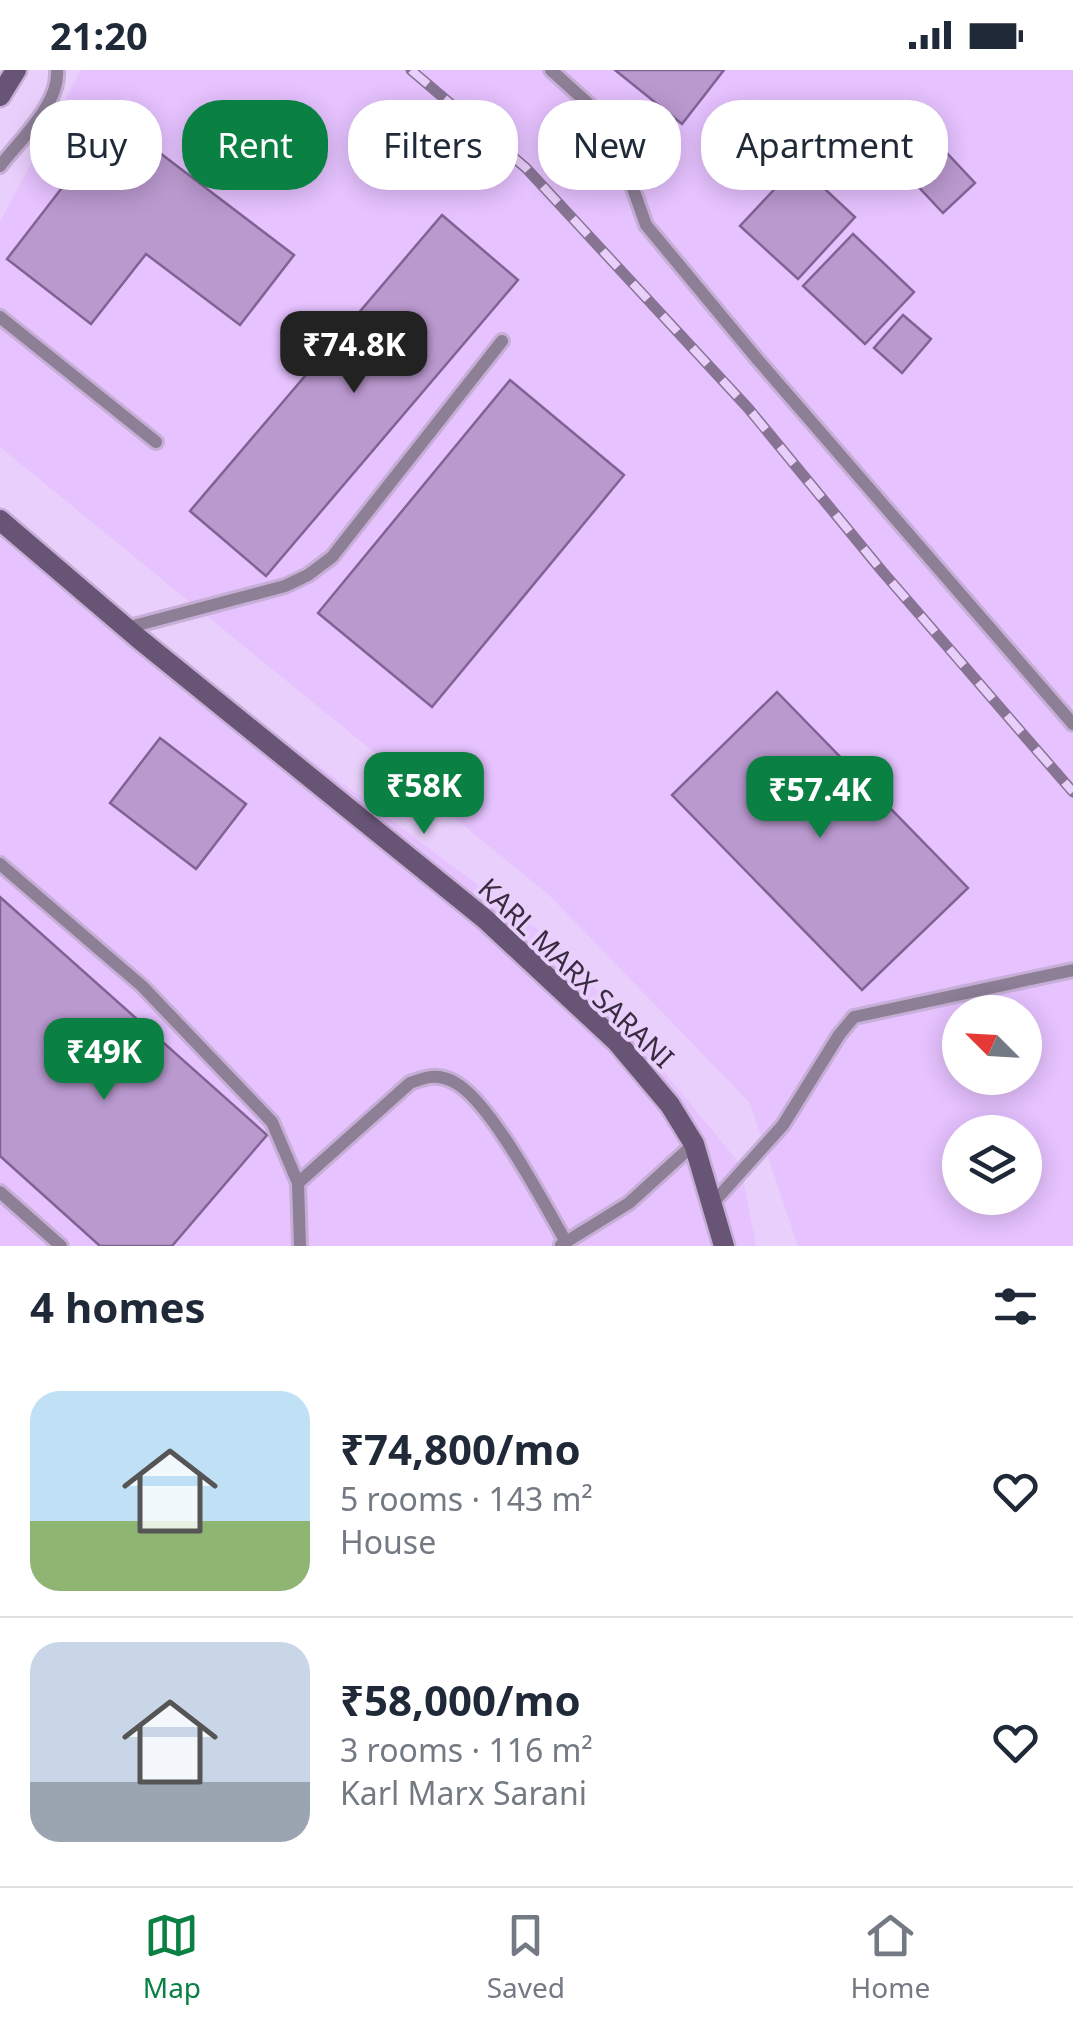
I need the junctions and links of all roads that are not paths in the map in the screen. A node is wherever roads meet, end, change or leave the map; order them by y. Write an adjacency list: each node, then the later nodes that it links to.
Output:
1 (16, 70): 4 (main road)
2 (57, 70): 5 (lane)
3 (551, 70): 11 (lane)
4 (0, 96)
5 (0, 166)
6 (0, 317): 8 (lane)
7 (502, 341): 10 (lane)
8 (156, 442)
9 (0, 520): 10 (main road, KARL MARX SARANI)
10 (126, 628): 14 (main road, KARL MARX SARANI)
11 (1073, 724)
12 (0, 864): 15 (lane)
13 (1073, 970): 17 (lane)
14 (694, 1144): 17 (main road, KARL MARX SARANI); 18 (lane)
15 (298, 1183): 18 (lane); 20 (lane)
16 (0, 1192): 19 (lane)
17 (712, 1204): 21 (main road, KARL MARX SARANI)
18 (562, 1244)
19 (61, 1246)
20 (300, 1246)
21 (724, 1246)

